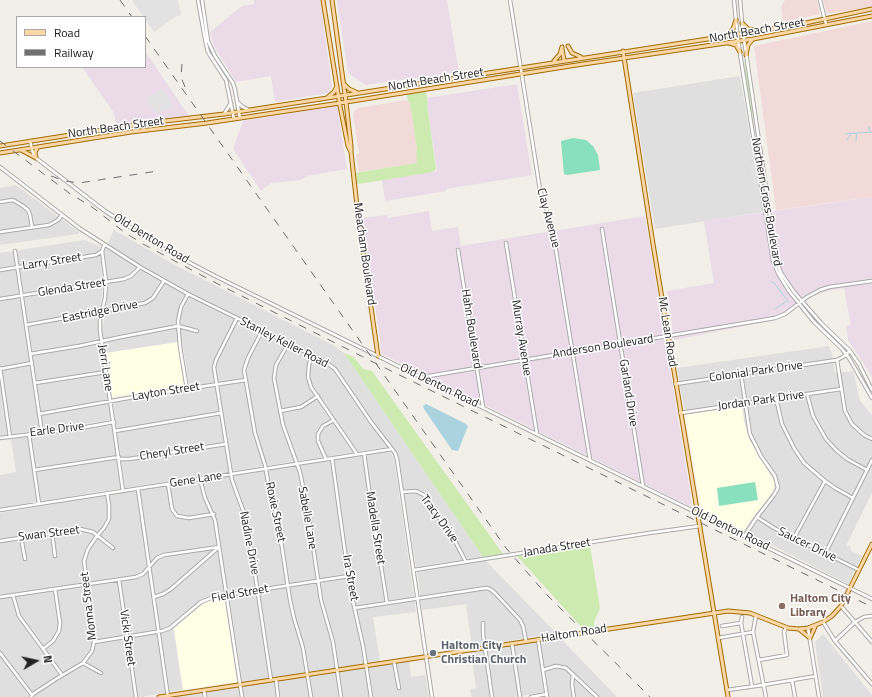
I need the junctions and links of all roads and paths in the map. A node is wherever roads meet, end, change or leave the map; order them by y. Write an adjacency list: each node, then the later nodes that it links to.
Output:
1 (198, 0): 41 (street)
2 (202, 0): 42 (street)
3 (324, 0): 34 (main road, Meacham Boulevard)
4 (332, 0): 33 (main road, Meacham Boulevard)
5 (510, 0): 31 (street, Clay Avenue)
6 (734, 0): 12 (street, Northern Cross Boulevard)
7 (740, 0): 13 (street, Northern Cross Boulevard)
8 (820, 0): 11 (street)
9 (872, 9): 11 (main road, North Beach Street)
10 (872, 16): 14 (main road, North Beach Street)
11 (824, 18): 14 (street); 15 (main road, North Beach Street)
12 (736, 20): 17 (street, Northern Cross Boulevard); 18 (main road)
13 (742, 23): 15 (main road); 16 (street, Northern Cross Boulevard)
14 (826, 24): 19 (main road, North Beach Street)
15 (763, 30): 16 (main road, North Beach Street)
16 (743, 33): 17 (main road, North Beach Street); 20 (street, Northern Cross Boulevard)
17 (738, 34): 18 (main road, North Beach Street); 21 (street, Northern Cross Boulevard)
18 (727, 36): 23 (main road, North Beach Street)
19 (752, 39): 20 (main road, North Beach Street); 25 (main road)
20 (744, 40): 21 (main road, North Beach Street); 25 (street, Northern Cross Boulevard)
21 (738, 41): 22 (main road, North Beach Street); 24 (street, Northern Cross Boulevard)
22 (727, 42): 24 (main road); 27 (main road, North Beach Street)
23 (623, 51): 26 (main road, North Beach Street); 27 (main road, Mc Lean Road)
24 (740, 52): 63 (street, Northern Cross Boulevard)
25 (746, 55): 63 (street, Northern Cross Boulevard)
26 (583, 57): 28 (main road, North Beach Street); 28 (main road)
27 (624, 58): 32 (main road, North Beach Street); 95 (main road, Mc Lean Road)
28 (570, 59): 29 (main road, North Beach Street)
29 (564, 60): 30 (main road, North Beach Street); 30 (main road)
30 (553, 62): 31 (main road, North Beach Street)
31 (520, 67): 32 (street, Clay Avenue); 35 (main road, North Beach Street)
32 (521, 74): 37 (main road, North Beach Street); 100 (street, Clay Avenue)
33 (344, 83): 36 (main road); 38 (main road, Meacham Boulevard)
34 (337, 84): 39 (main road, Meacham Boulevard); 40 (main road)
35 (403, 86): 36 (main road, North Beach Street); 37 (main road)
36 (360, 92): 38 (main road, North Beach Street)
37 (404, 92): 43 (main road, North Beach Street)
38 (345, 94): 39 (main road, North Beach Street); 43 (main road, Meacham Boulevard)
39 (339, 96): 40 (main road, North Beach Street); 44 (main road, Meacham Boulevard)
40 (328, 98): 45 (main road, North Beach Street)
41 (231, 102): 50 (street); 51 (street)
42 (237, 102): 47 (street); 49 (street)
43 (346, 102): 44 (main road, North Beach Street); 65 (main road, Meacham Boulevard)
44 (340, 103): 48 (main road, North Beach Street); 65 (main road, Meacham Boulevard)
45 (288, 104): 46 (main road, North Beach Street); 48 (main road)
46 (270, 106): 47 (main road, North Beach Street); 52 (main road)
47 (250, 110): 49 (main road, North Beach Street)
48 (290, 111): 52 (main road, North Beach Street)
49 (239, 112): 50 (main road, North Beach Street); 53 (street)
50 (233, 113): 51 (main road, North Beach Street); 54 (street)
51 (224, 114): 55 (main road, North Beach Street)
52 (272, 114): 53 (main road, North Beach Street)
53 (240, 118): 54 (main road, North Beach Street)
54 (234, 119): 56 (main road, North Beach Street)
55 (140, 124): 56 (main road); 57 (main road, North Beach Street)
56 (141, 130): 58 (main road, North Beach Street)
57 (94, 131): 58 (main road); 59 (main road, North Beach Street)
58 (95, 137): 61 (main road, North Beach Street)
59 (30, 141): 60 (main road, North Beach Street); 62 (street)
60 (0, 146)
61 (39, 147): 62 (main road, North Beach Street); 67 (main road)
62 (32, 148): 64 (main road, North Beach Street); 67 (street)
63 (758, 148): 88 (street, Northern Cross Boulevard)
64 (19, 150): 66 (main road, North Beach Street); 67 (main road)
65 (351, 152): 104 (main road, Meacham Boulevard)
66 (0, 153)
67 (36, 158): 104 (street, Old Denton Road)
68 (0, 167): 70 (street, Stanley Keller Road)
69 (0, 202): 71 (street)
70 (62, 215): 71 (street); 75 (street, Stanley Keller Road)
71 (32, 227): 73 (street)
72 (602, 229): 98 (street, Garland Drive)
73 (0, 232)
74 (506, 243): 105 (street, Murray Avenue)
75 (104, 246): 78 (street, Jerri Lane); 80 (street, Stanley Keller Road)
76 (458, 250): 108 (street, Hahn Boulevard)
77 (15, 251): 79 (street)
78 (102, 251): 79 (street, Larry Street); 84 (street, Jerri Lane)
79 (17, 267): 81 (street, Larry Street); 86 (street)
80 (140, 268): 82 (street, Stanley Keller Road); 84 (street, Glenda Street)
81 (0, 270)
82 (164, 281): 85 (street, Stanley Keller Road); 89 (street, Eastridge Drive)
83 (872, 281): 88 (street, Anderson Boulevard)
84 (106, 282): 86 (street, Glenda Street); 89 (street, Jerri Lane)
85 (188, 294): 90 (street, Stanley Keller Road); 92 (street)
86 (22, 296): 87 (street, Glenda Street); 91 (street)
87 (0, 299)
88 (801, 303): 95 (street, Anderson Boulevard); 99 (street, Northern Cross Boulevard); 102 (street, Northern Cross Boulevard)
89 (102, 312): 91 (street, Eastridge Drive); 96 (street, Jerri Lane)
90 (237, 318): 94 (street, Stanley Keller Road); 115 (street, Nadine Drive)
91 (26, 325): 101 (street)
92 (178, 326): 93 (street); 96 (street); 117 (street)
93 (197, 331)
94 (262, 331): 97 (street, Stanley Keller Road); 113 (street, Roxie Street)
95 (669, 336): 98 (street, Anderson Boulevard); 116 (main road, Mc Lean Road)
96 (101, 341): 101 (street); 110 (street, Jerri Lane)
97 (288, 344): 103 (street, Stanley Keller Road); 127 (street, Sabelle Lane)
98 (620, 344): 100 (street, Anderson Boulevard); 157 (street, Garland Drive)
99 (850, 351): 102 (street); 119 (street, Northern Cross Boulevard)
100 (573, 352): 105 (street, Anderson Boulevard); 147 (street, Clay Avenue)
101 (30, 354): 107 (street)
102 (846, 354): 106 (street); 123 (street, Northern Cross Boulevard)
103 (312, 355): 121 (street); 141 (street, Stanley Keller Road)
104 (378, 356): 112 (street, Old Denton Road)
105 (525, 360): 108 (street, Anderson Boulevard); 136 (street, Murray Avenue)
106 (837, 360): 111 (street, Colonial Park Drive); 118 (street)
107 (32, 363): 109 (street); 114 (street)
108 (477, 367): 112 (street, Anderson Boulevard); 126 (street, Hahn Boulevard)
109 (0, 369): 137 (street)
110 (106, 372): 114 (street); 124 (street, Jerri Lane)
111 (741, 374): 116 (street, Colonial Park Drive); 125 (street)
112 (421, 377): 126 (street, Old Denton Road)
113 (246, 380): 115 (street, Layton Street); 150 (street, Roxie Street)
114 (35, 383): 130 (street)
115 (216, 384): 117 (street, Layton Street); 128 (street, Nadine Drive)
116 (676, 384): 129 (main road, Mc Lean Road)
117 (187, 389): 124 (street, Layton Street)
118 (841, 389): 120 (street, Jordan Park Drive); 139 (street)
119 (872, 390)
120 (807, 394): 122 (street, Jordan Park Drive); 152 (street)
121 (318, 396): 127 (street); 131 (street)
122 (776, 398): 125 (street, Jordan Park Drive); 155 (street)
123 (872, 398)
124 (110, 402): 130 (street, Layton Street); 132 (street, Jerri Lane)
125 (744, 403): 129 (street, Jordan Park Drive); 167 (street)
126 (484, 407): 136 (street, Old Denton Road)
127 (280, 411): 149 (street, Sabelle Lane)
128 (221, 413): 133 (street); 140 (street, Nadine Drive)
129 (680, 413): 165 (main road, Mc Lean Road)
130 (39, 414): 134 (street)
131 (334, 420): 143 (street); 146 (street)
132 (114, 422): 133 (street, Jerri Lane); 134 (street, Earle Drive)
133 (115, 431): 144 (street, Jerri Lane)
134 (42, 433): 135 (street, Earle Drive)
135 (28, 434): 137 (street, Earle Drive); 151 (street)
136 (537, 434): 147 (street, Old Denton Road)
137 (10, 437): 138 (street, Earle Drive)
138 (0, 438)
139 (872, 439)
140 (226, 444): 144 (street, Cheryl Street); 153 (street, Nadine Drive)
141 (392, 449): 142 (street, Gene Lane); 160 (street, Stanley Keller Road)
142 (364, 453): 143 (street, Gene Lane); 199 (street, Madella Street)
143 (358, 454): 145 (street, Gene Lane)
144 (119, 458): 151 (street, Cheryl Street); 159 (street, Jerri Lane)
145 (332, 458): 146 (street, Gene Lane); 185 (street, Ira Street)
146 (326, 459): 149 (street, Gene Lane)
147 (590, 460): 157 (street, Old Denton Road)
148 (872, 460): 152 (street)
149 (297, 464): 150 (street, Gene Lane); 187 (street, Sabelle Lane)
150 (266, 469): 153 (street, Gene Lane); 189 (street, Roxie Street)
151 (34, 470): 163 (street)
152 (867, 470): 162 (street)
153 (231, 474): 154 (street, Gene Lane); 192 (street, Nadine Drive)
154 (200, 479): 156 (street, Gene Lane); 166 (street)
155 (825, 481): 162 (street); 173 (street)
156 (168, 484): 158 (street, Gene Lane); 166 (street)
157 (643, 486): 165 (street, Old Denton Road)
158 (138, 489): 159 (street, Gene Lane); 182 (street)
159 (123, 491): 161 (street, Gene Lane)
160 (402, 492): 181 (street, Tracy Drive); 183 (street, Stanley Keller Road)
161 (107, 493): 163 (street, Gene Lane); 171 (street, Monna Street)
162 (854, 498): 178 (street)
163 (40, 504): 164 (street, Gene Lane)
164 (0, 510)
165 (698, 513): 168 (main road, Mc Lean Road); 170 (street, Old Denton Road)
166 (214, 514): 176 (street)
167 (757, 517): 170 (street); 173 (street, Saucer Drive)
168 (700, 526): 181 (street, Janada Street); 202 (main road, Mc Lean Road)
169 (52, 532): 171 (street, Swan Street); 172 (street, Swan Street); 179 (street)
170 (745, 535): 190 (street, Old Denton Road)
171 (97, 536): 177 (street, Swan Street); 188 (street, Monna Street)
172 (21, 537): 174 (street, Swan Street); 180 (street)
173 (794, 538): 178 (street, Saucer Drive)
174 (0, 541)
175 (872, 544): 184 (main road, Haltom Road)
176 (219, 547): 182 (street); 193 (street); 196 (street)
177 (113, 548)
178 (826, 554): 184 (street, Saucer Drive)
179 (55, 556)
180 (25, 559)
181 (466, 562): 183 (street, Janada Street)
182 (150, 568): 186 (street); 196 (street)
183 (414, 570): 197 (street, Stanley Keller Road)
184 (859, 570): 190 (main road, Haltom Road)
185 (349, 576): 187 (street, Field Street); 201 (street, Ira Street)
186 (118, 580): 188 (street); 218 (street, Vicki Street)
187 (318, 581): 189 (street, Field Street); 235 (street, Sabelle Lane)
188 (87, 584): 191 (street); 224 (street, Monna Street)
189 (288, 586): 192 (street, Field Street); 238 (street, Roxie Street)
190 (850, 588): 198 (street, Old Denton Road); 200 (main road, Haltom Road)
191 (55, 589): 194 (street); 228 (street)
192 (258, 590): 193 (street, Field Street); 242 (street, Nadine Drive)
193 (227, 594): 215 (street, Field Street); 246 (street)
194 (13, 595): 195 (street); 228 (street)
195 (0, 597)
196 (154, 597): 215 (street)
197 (418, 598): 199 (street); 222 (street); 230 (street, Stanley Keller Road)
198 (872, 599)
199 (387, 603): 201 (street)
200 (841, 606): 206 (main road, Haltom Road); 207 (street)
201 (355, 608): 234 (street, Ira Street)
202 (714, 613): 203 (main road, Haltom Road); 219 (main road, Mc Lean Road); 221 (main road, Haltom Road)
203 (756, 615): 212 (main road, Haltom Road); 216 (street)
204 (872, 616): 207 (street)
205 (742, 617): 209 (street)
206 (823, 622): 211 (main road, Haltom Road); 223 (street)
207 (855, 622): 223 (street); 225 (street)
208 (483, 623): 227 (street)
209 (741, 623): 210 (street); 217 (street)
210 (722, 626)
211 (816, 626): 213 (main road, Haltom Road); 220 (main road)
212 (786, 627): 214 (main road, Haltom Road); 231 (street)
213 (808, 628): 214 (main road, Haltom Road); 220 (street)
214 (799, 629): 220 (main road)
215 (159, 632): 218 (street, Field Street); 253 (street)
216 (753, 632): 217 (street); 231 (street)
217 (743, 634): 219 (street); 248 (street)
218 (127, 636): 224 (street, Field Street); 255 (street, Vicki Street)
219 (718, 638): 251 (main road, Mc Lean Road)
220 (810, 638): 241 (street)
221 (538, 639): 222 (main road, Haltom Road); 236 (street)
222 (526, 641): 226 (main road, Haltom Road)
223 (835, 641): 245 (street)
224 (94, 642): 233 (street, Monna Street)
225 (872, 642)
226 (512, 644): 227 (main road, Haltom Road); 265 (street)
227 (485, 648): 230 (main road, Haltom Road); 264 (street)
228 (43, 649): 240 (street)
229 (0, 653): 252 (street)
230 (426, 657): 232 (main road, Haltom Road); 263 (street, Stanley Keller Road)
231 (758, 660): 247 (street)
232 (394, 662): 234 (main road, Haltom Road); 249 (street)
233 (83, 663): 237 (street); 240 (street, Monna Street)
234 (366, 666): 235 (main road, Haltom Road); 262 (street, Ira Street)
235 (337, 670): 238 (main road, Haltom Road); 261 (street, Sabelle Lane)
236 (543, 670): 239 (street); 254 (street)
237 (101, 673)
238 (308, 674): 243 (main road, Haltom Road); 260 (street, Roxie Street)
239 (573, 674): 267 (street); 268 (street)
240 (62, 675): 252 (street, Monna Street)
241 (816, 676): 244 (street); 272 (street)
242 (271, 680): 243 (main road, Haltom Road); 246 (main road, Haltom Road)
243 (276, 680): 259 (street)
244 (792, 680): 247 (street); 271 (street)
245 (872, 684)
246 (240, 685): 250 (main road, Haltom Road); 258 (street)
247 (763, 685): 248 (street); 270 (street)
248 (752, 686): 251 (street)
249 (399, 688)
250 (204, 690): 253 (main road, Haltom Road); 257 (street)
251 (726, 690): 269 (main road, Mc Lean Road)
252 (31, 696)
253 (168, 696): 256 (main road, Haltom Road)
254 (547, 696): 266 (street)
255 (136, 697)
256 (159, 697)
257 (205, 697)
258 (242, 697)
259 (278, 697)
260 (311, 697)
261 (341, 697)
262 (371, 697)
263 (432, 697)
264 (492, 697)
265 (520, 697)
266 (531, 697)
267 (574, 697)
268 (597, 697)
269 (728, 697)
270 (766, 697)
271 (795, 697)
272 (819, 697)

